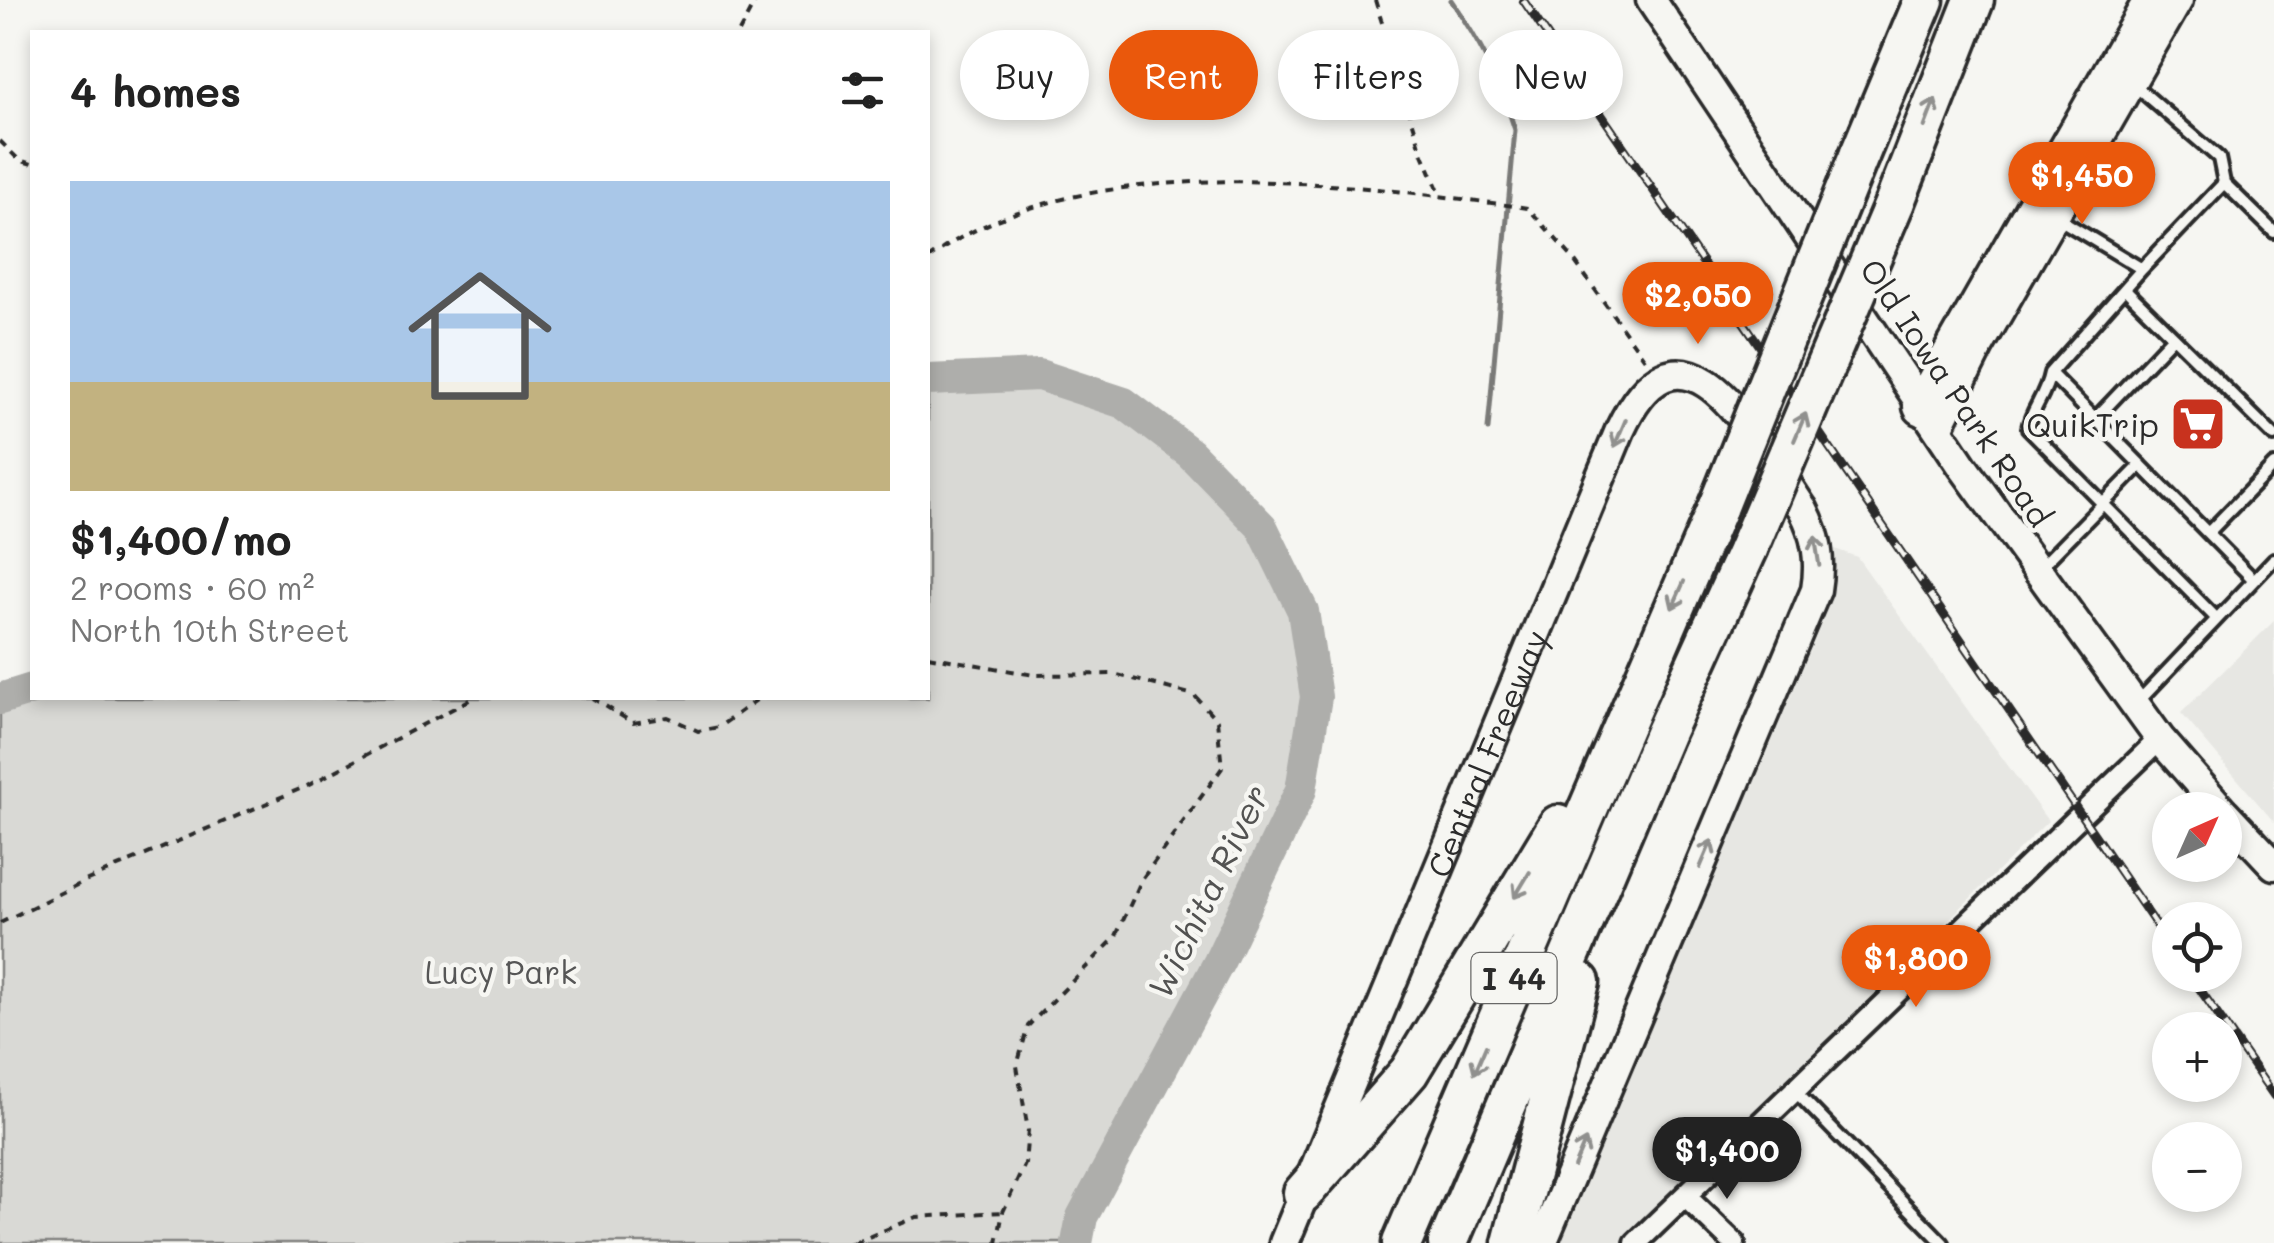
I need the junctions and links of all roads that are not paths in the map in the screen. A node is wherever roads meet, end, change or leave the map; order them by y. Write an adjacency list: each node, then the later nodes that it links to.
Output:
1 (1651, 0): 14 (main road, Old Iowa Park Road)
2 (1924, 0): 26 (highway, I 44, one-way to 26, bridge)
3 (1974, 0): 30 (highway, I 44, one-way to 3, bridge)
4 (2154, 0): 6 (highway)
5 (2178, 0): 6 (main road)
6 (2122, 78): 7 (lane); 8 (highway)
7 (2224, 184): 9 (lane); 10 (lane)
8 (2046, 212): 10 (lane); 14 (highway)
9 (2274, 232)
10 (2142, 269): 11 (lane)
11 (2126, 290): 12 (lane); 13 (lane)
12 (2173, 336): 15 (lane); 16 (lane)
13 (2050, 373): 15 (lane); 19 (lane)
14 (1930, 417): 22 (main road, Old Iowa Park Road)
15 (2096, 418): 17 (lane)
16 (2274, 436)
17 (2141, 465): 19 (lane); 20 (lane)
18 (2274, 465): 20 (lane)
19 (2103, 504): 22 (lane); 24 (lane)
20 (2208, 533): 23 (lane)
21 (2274, 559): 23 (lane)
22 (2037, 571): 25 (main road, Old Iowa Park Road)
23 (2254, 580): 24 (lane)
24 (2217, 619): 25 (lane)
25 (2136, 704): 27 (main road, Old Iowa Park Road)
26 (1626, 712): 33 (highway, one-way to 33); 36 (highway, I 44, one-way to 36)
27 (2160, 739): 28 (main road, Old Iowa Park Road); 32 (street)
28 (2207, 792)
29 (2242, 830): 31 (main road, Old Iowa Park Road)
30 (1613, 854): 37 (highway, I 44); 38 (highway)
31 (2274, 865)
32 (1795, 1091): 34 (street); 42 (lane)
33 (1304, 1193): 35 (main road, Central Freeway); 39 (main road, Central Freeway, one-way to 33)
34 (1686, 1196): 40 (street); 41 (street)
35 (1284, 1243)
36 (1402, 1243)
37 (1448, 1243)
38 (1512, 1243)
39 (1542, 1243)
40 (1636, 1243)
41 (1734, 1243)
42 (1943, 1243)

